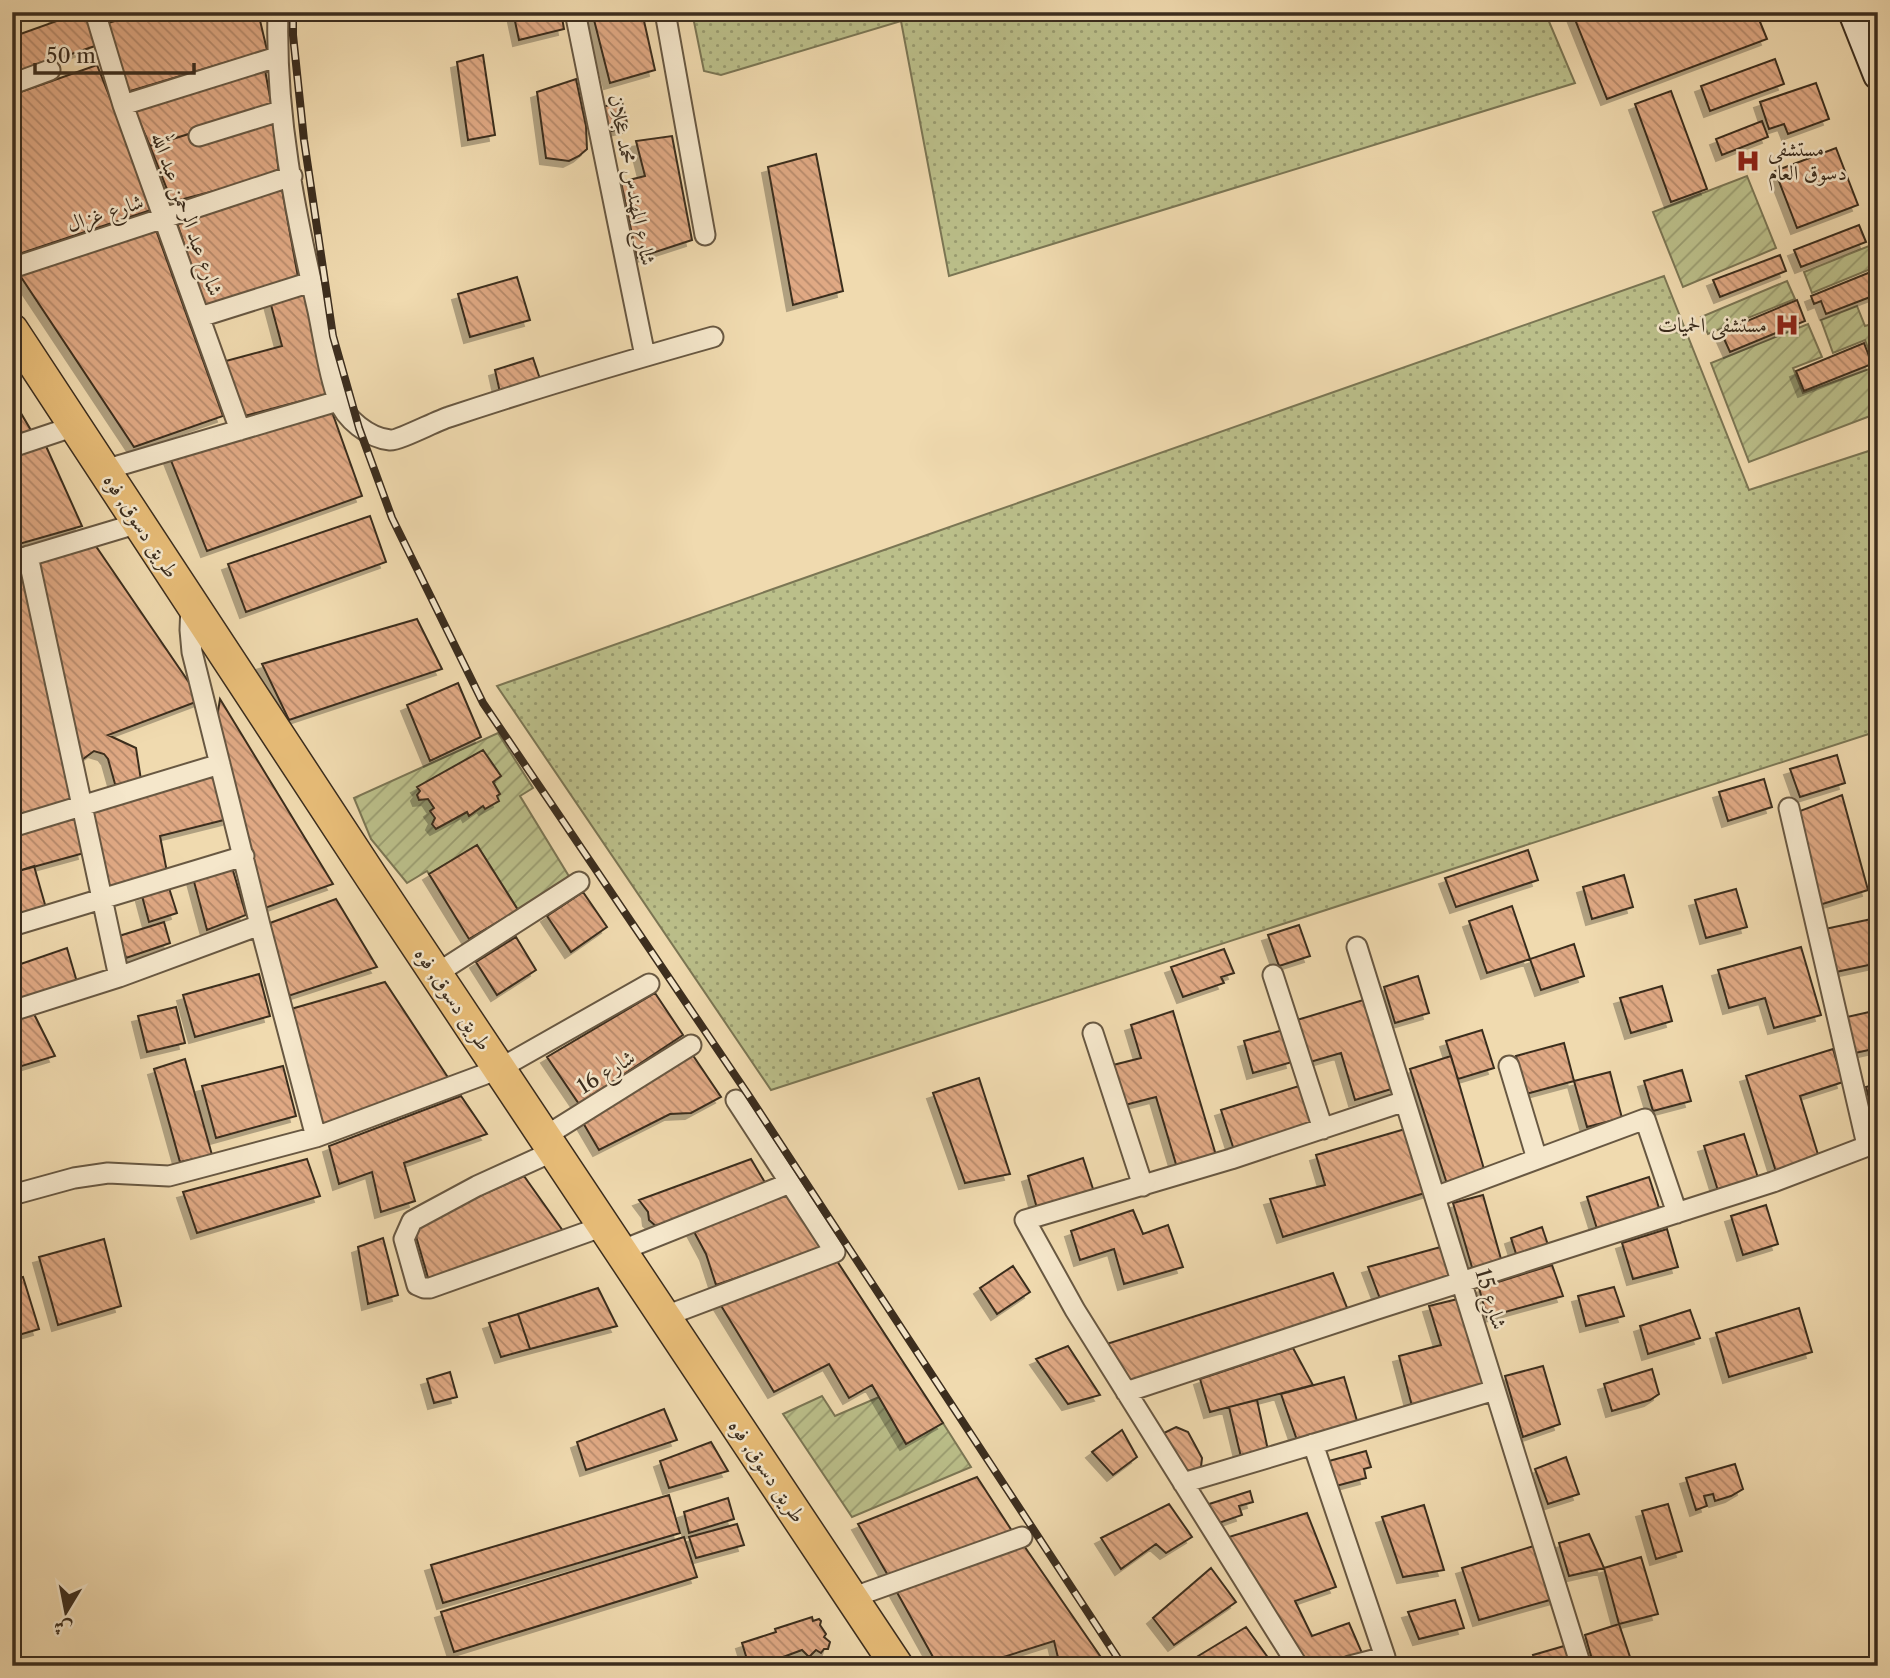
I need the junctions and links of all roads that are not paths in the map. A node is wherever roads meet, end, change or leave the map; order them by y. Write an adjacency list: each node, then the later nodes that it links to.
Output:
1 (278, 12): 6 (street)
2 (575, 12): 21 (street, شارع المهندس محمد عجلان)
3 (665, 12): 15 (street)
4 (1853, 12): 8 (main road)
5 (101, 14): 10 (street, شارع عبد الرحمن عبد الله)
6 (277, 57): 10 (street); 11 (street)
7 (50, 70): 9 (street)
8 (1878, 75)
9 (12, 85)
10 (123, 105): 14 (street, شارع عبد الرحمن عبد الله)
11 (280, 111): 12 (street); 13 (street)
12 (199, 136)
13 (292, 176): 14 (street, شارع غزال); 17 (street)
14 (164, 218): 16 (street, شارع غزال); 18 (street, شارع عبد الرحمن عبد الله)
15 (705, 235)
16 (12, 268)
17 (311, 282): 18 (street); 22 (street)
18 (200, 317): 24 (street, شارع عبد الرحمن عبد الله)
19 (12, 330): 23 (main road, طريق دسوق, فوه)
20 (713, 337): 21 (street)
21 (645, 356): 22 (street)
22 (338, 401): 24 (street)
23 (75, 426): 25 (street); 26 (main road, طريق دسوق, فوه)
24 (240, 430): 26 (street)
25 (12, 447)
26 (104, 470): 27 (main road, طريق دسوق, فوه)
27 (139, 523): 28 (street); 29 (main road, طريق دسوق, فوه)
28 (20, 559): 31 (street)
29 (191, 604): 30 (street); 40 (main road, طريق دسوق, فوه)
30 (220, 764): 31 (street); 34 (street)
31 (83, 806): 33 (street); 36 (street)
32 (1789, 808): 53 (street)
33 (12, 827)
34 (244, 856): 36 (street); 37 (street)
35 (579, 882): 40 (street)
36 (104, 898): 38 (street); 42 (street)
37 (260, 925): 42 (street); 52 (street)
38 (12, 926)
39 (1357, 947): 50 (street, شارع 15)
40 (436, 974): 48 (main road, طريق دسوق, فوه)
41 (1273, 975): 51 (street)
42 (119, 976): 44 (street)
43 (649, 984): 48 (street)
44 (12, 1010)
45 (1093, 1033): 57 (street)
46 (691, 1045): 54 (street, شارع 16)
47 (1509, 1066): 55 (street)
48 (499, 1069): 52 (street); 54 (main road, طريق دسوق, فوه)
49 (736, 1100): 56 (street)
50 (1405, 1101): 51 (street); 59 (street, شارع 15)
51 (1324, 1129): 57 (street)
52 (316, 1137): 58 (street)
53 (1872, 1143): 60 (street)
54 (549, 1144): 61 (main road, طريق دسوق, فوه); 61 (street, شارع 16)
55 (1537, 1159): 59 (street); 60 (street)
56 (790, 1183): 61 (street); 63 (street)
57 (1143, 1186): 65 (street)
58 (12, 1195)
59 (1435, 1197): 62 (street, شارع 15)
60 (1677, 1213): 62 (street)
61 (612, 1239): 63 (main road, طريق دسوق, فوه)
62 (1461, 1282): 64 (street, شارع 15); 65 (street)
63 (663, 1317): 69 (main road, طريق دسوق, فوه)
64 (1495, 1390): 66 (street); 73 (street, شارع 15)
65 (1126, 1392): 67 (street)
66 (1313, 1444): 67 (street); 72 (street)
67 (1183, 1483): 71 (street)
68 (1022, 1537): 69 (street)
69 (851, 1598): 70 (main road, طريق دسوق, فوه)
70 (897, 1666)
71 (1298, 1666)
72 (1350, 1666)
73 (1581, 1666)

